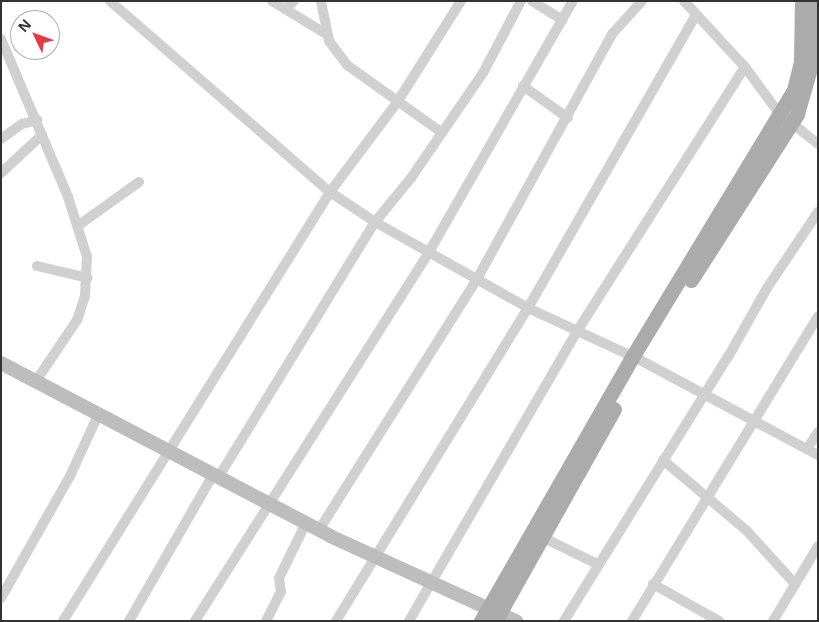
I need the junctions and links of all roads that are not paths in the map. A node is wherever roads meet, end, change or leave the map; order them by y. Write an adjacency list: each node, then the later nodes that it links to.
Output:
1 (110, 1): 31 (street)
2 (272, 1): 13 (street)
3 (294, 1): 13 (street)
4 (321, 1): 16 (street)
5 (461, 1): 20 (street)
6 (521, 1): 25 (street)
7 (532, 1): 15 (street)
8 (573, 1): 15 (street)
9 (642, 1): 22 (street)
10 (684, 1): 14 (street)
11 (802, 1): 21 (main road)
12 (814, 1): 24 (main road)
13 (285, 9): 16 (street)
14 (696, 14): 18 (street); 39 (street)
15 (562, 20): 19 (street)
16 (326, 34): 20 (street)
17 (2, 44): 23 (street)
18 (745, 67): 21 (street); 41 (street)
19 (523, 86): 22 (street); 35 (street)
20 (398, 101): 25 (street); 31 (street)
21 (778, 112): 24 (street); 42 (main road)
22 (568, 118): 38 (street)
23 (38, 120): 26 (street); 27 (street)
24 (790, 123): 28 (street); 42 (main road)
25 (441, 132): 33 (street)
26 (42, 135): 29 (street); 34 (street)
27 (1, 139)
28 (818, 144)
29 (1, 173)
30 (139, 182): 34 (street)
31 (330, 192): 33 (street); 50 (street)
32 (818, 212): 45 (street)
33 (375, 222): 35 (street); 53 (street)
34 (79, 225): 37 (street)
35 (429, 252): 38 (street); 55 (street)
36 (37, 266): 37 (street)
37 (88, 278): 44 (street)
38 (477, 279): 39 (street); 57 (street)
39 (528, 308): 41 (street); 60 (street)
40 (818, 316): 47 (street)
41 (576, 333): 42 (street); 62 (street)
42 (635, 360): 45 (street); 58 (main road); 66 (main road)
43 (1, 363): 44 (main road)
44 (36, 382): 46 (main road)
45 (703, 397): 47 (street); 52 (street)
46 (98, 415): 50 (main road); 65 (street)
47 (754, 423): 49 (street); 54 (street)
48 (818, 432): 49 (street)
49 (807, 449): 51 (street)
50 (167, 452): 53 (main road); 67 (street)
51 (818, 455)
52 (663, 460): 54 (street); 61 (street)
53 (216, 477): 55 (main road); 68 (street)
54 (708, 498): 63 (street); 64 (street)
55 (266, 503): 56 (main road); 69 (street)
56 (306, 523): 57 (main road); 70 (street)
57 (319, 530): 60 (main road)
58 (544, 538): 61 (street); 66 (main road)
59 (818, 546): 64 (street)
60 (375, 556): 62 (main road); 71 (street)
61 (599, 565): 75 (street)
62 (431, 582): 66 (main road); 72 (street)
63 (653, 584): 76 (street); 77 (street)
64 (795, 584): 78 (street)
65 (1, 598)
66 (495, 613): 73 (main road); 74 (main road)
67 (63, 621)
68 (129, 621)
69 (195, 621)
70 (266, 621)
71 (336, 621)
72 (409, 621)
73 (481, 621)
74 (516, 621)
75 (564, 621)
76 (632, 621)
77 (719, 621)
78 (772, 621)

